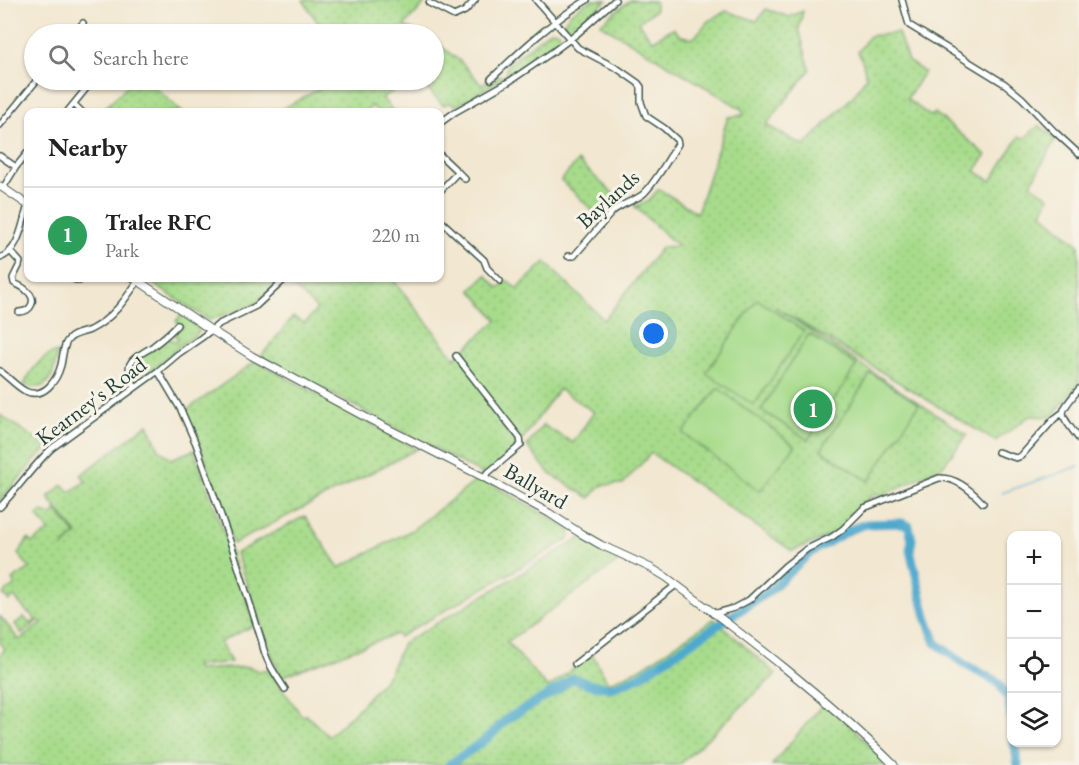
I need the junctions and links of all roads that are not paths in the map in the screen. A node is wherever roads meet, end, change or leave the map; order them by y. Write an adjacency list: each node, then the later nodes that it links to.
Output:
1 (438, 0): 2 (street)
2 (475, 0)
3 (536, 0): 7 (street)
4 (587, 0): 7 (street)
5 (615, 0): 8 (street)
6 (902, 0): 17 (street)
7 (555, 21): 8 (street); 9 (street)
8 (570, 39): 15 (street); 30 (street, Baylands)
9 (491, 79)
10 (29, 90): 16 (street)
11 (84, 90): 12 (street)
12 (74, 104): 13 (street); 14 (street)
13 (70, 108)
14 (78, 108)
15 (444, 120)
16 (0, 125)
17 (1079, 154)
18 (0, 156): 21 (street)
19 (24, 157): 21 (street)
20 (444, 159): 22 (street)
21 (16, 167): 24 (street)
22 (458, 172): 23 (street); 25 (street)
23 (465, 179)
24 (1, 187): 26 (street)
25 (444, 187)
26 (24, 202)
27 (24, 217): 29 (street)
28 (444, 224): 32 (street)
29 (10, 252): 31 (street); 36 (street)
30 (568, 256)
31 (0, 258)
32 (500, 281)
33 (134, 282): 42 (street)
34 (140, 282): 38 (street, Ballyard)
35 (282, 282): 38 (street, Kearney's Road)
36 (19, 312)
37 (177, 325): 39 (street)
38 (211, 330): 43 (street, Kearney's Road); 49 (street, Ballyard)
39 (169, 334): 40 (street); 44 (street)
40 (175, 340)
41 (456, 356): 49 (street)
42 (0, 370)
43 (158, 371): 44 (street, Kearney's Road); 55 (street)
44 (135, 387): 51 (street, Kearney's Road)
45 (1079, 389): 46 (street)
46 (1062, 413): 47 (street); 48 (street)
47 (1079, 439)
48 (998, 452)
49 (483, 477): 52 (street, Ballyard)
50 (983, 504): 53 (street)
51 (0, 507)
52 (676, 585): 53 (street, Ballyard); 54 (street)
53 (716, 616): 56 (street, Ballyard)
54 (574, 664)
55 (285, 689)
56 (894, 765)

